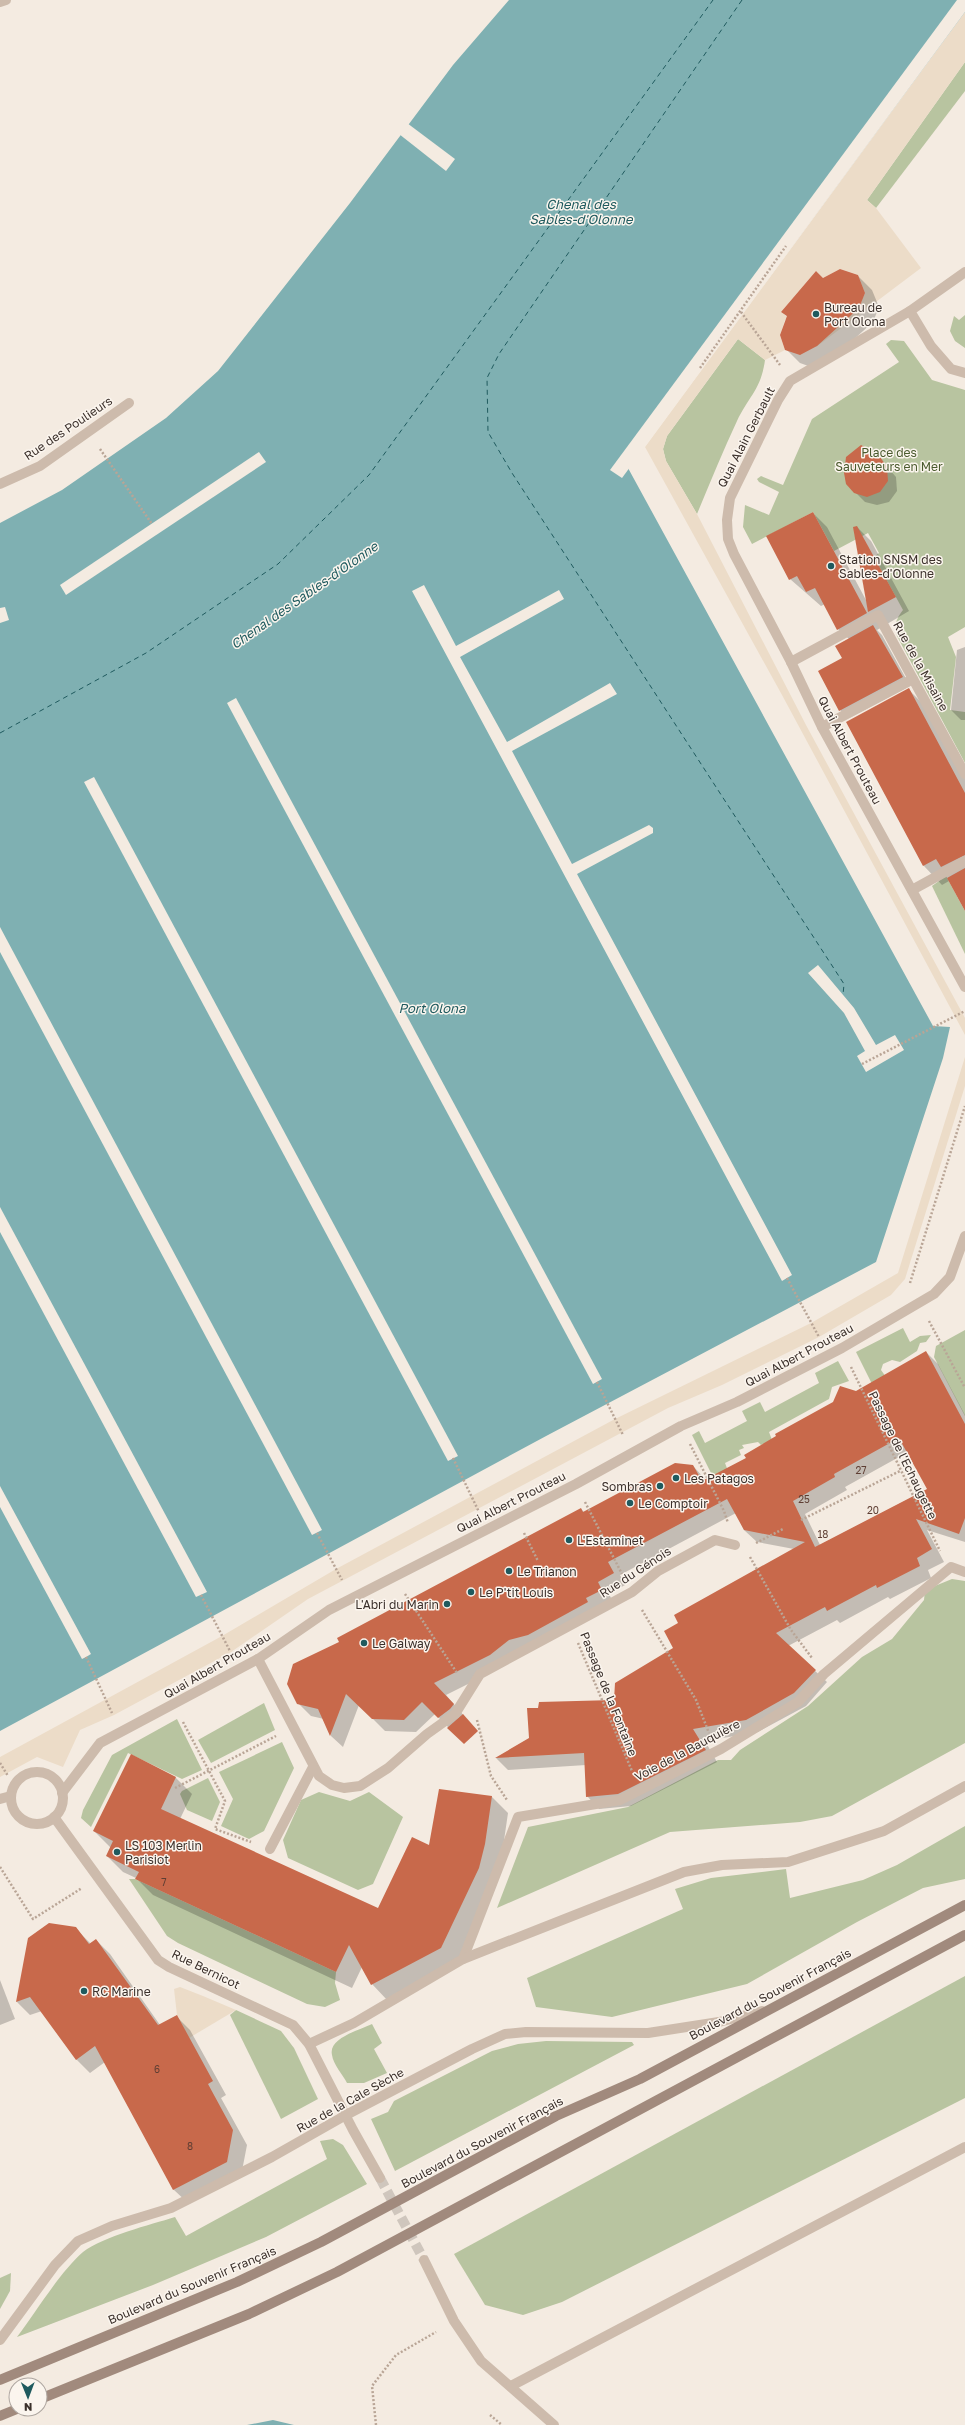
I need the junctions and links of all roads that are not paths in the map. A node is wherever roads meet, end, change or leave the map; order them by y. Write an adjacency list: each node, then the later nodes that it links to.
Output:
1 (6, 0): 2 (street)
2 (0, 2)
3 (965, 272): 4 (street, Quai Alain Gerbault)
4 (910, 311): 5 (street); 8 (street, Quai Alain Gerbault)
5 (965, 373)
6 (128, 403): 7 (street, Rue des Poulieurs)
7 (0, 484)
8 (727, 520): 9 (street, Quai Albert Prouteau)
9 (791, 662): 10 (street, Rue de la Misaine); 11 (street, Quai Albert Prouteau)
10 (913, 679): 11 (street); 12 (street, Rue de la Misaine)
11 (822, 727): 14 (street, Quai Albert Prouteau)
12 (965, 774)
13 (965, 861): 14 (street)
14 (912, 890): 15 (street, Quai Albert Prouteau)
15 (965, 987)
16 (965, 1236): 19 (street, Quai Albert Prouteau)
17 (740, 1546): 20 (street, Rue du Génois)
18 (965, 1572): 29 (street, Voie de la Bauquière)
19 (258, 1659): 20 (street, Rue du Génois); 22 (street, Quai Albert Prouteau)
20 (313, 1767): 26 (street)
21 (965, 1786): 29 (street)
22 (62, 1793): 23 (street); 25 (street)
23 (11, 1796): 24 (street); 25 (street)
24 (0, 1799)
25 (54, 1817): 31 (street, Rue Bernicot)
26 (270, 1849)
27 (965, 1905): 30 (main road, Boulevard du Souvenir Français)
28 (965, 1935): 39 (main road)
29 (463, 1959): 31 (street)
30 (768, 2010): 32 (street, Rue de la Cale Sèche); 37 (main road, Boulevard du Souvenir Français)
31 (310, 2044): 32 (street, Rue Bernicot)
32 (346, 2115): 34 (street, Rue Bernicot); 36 (street, Rue de la Cale Sèche)
33 (965, 2147): 38 (street)
34 (380, 2178)
35 (424, 2260): 38 (street)
36 (0, 2340)
37 (0, 2380)
38 (511, 2386): 40 (street)
39 (48, 2397)
40 (554, 2425)

